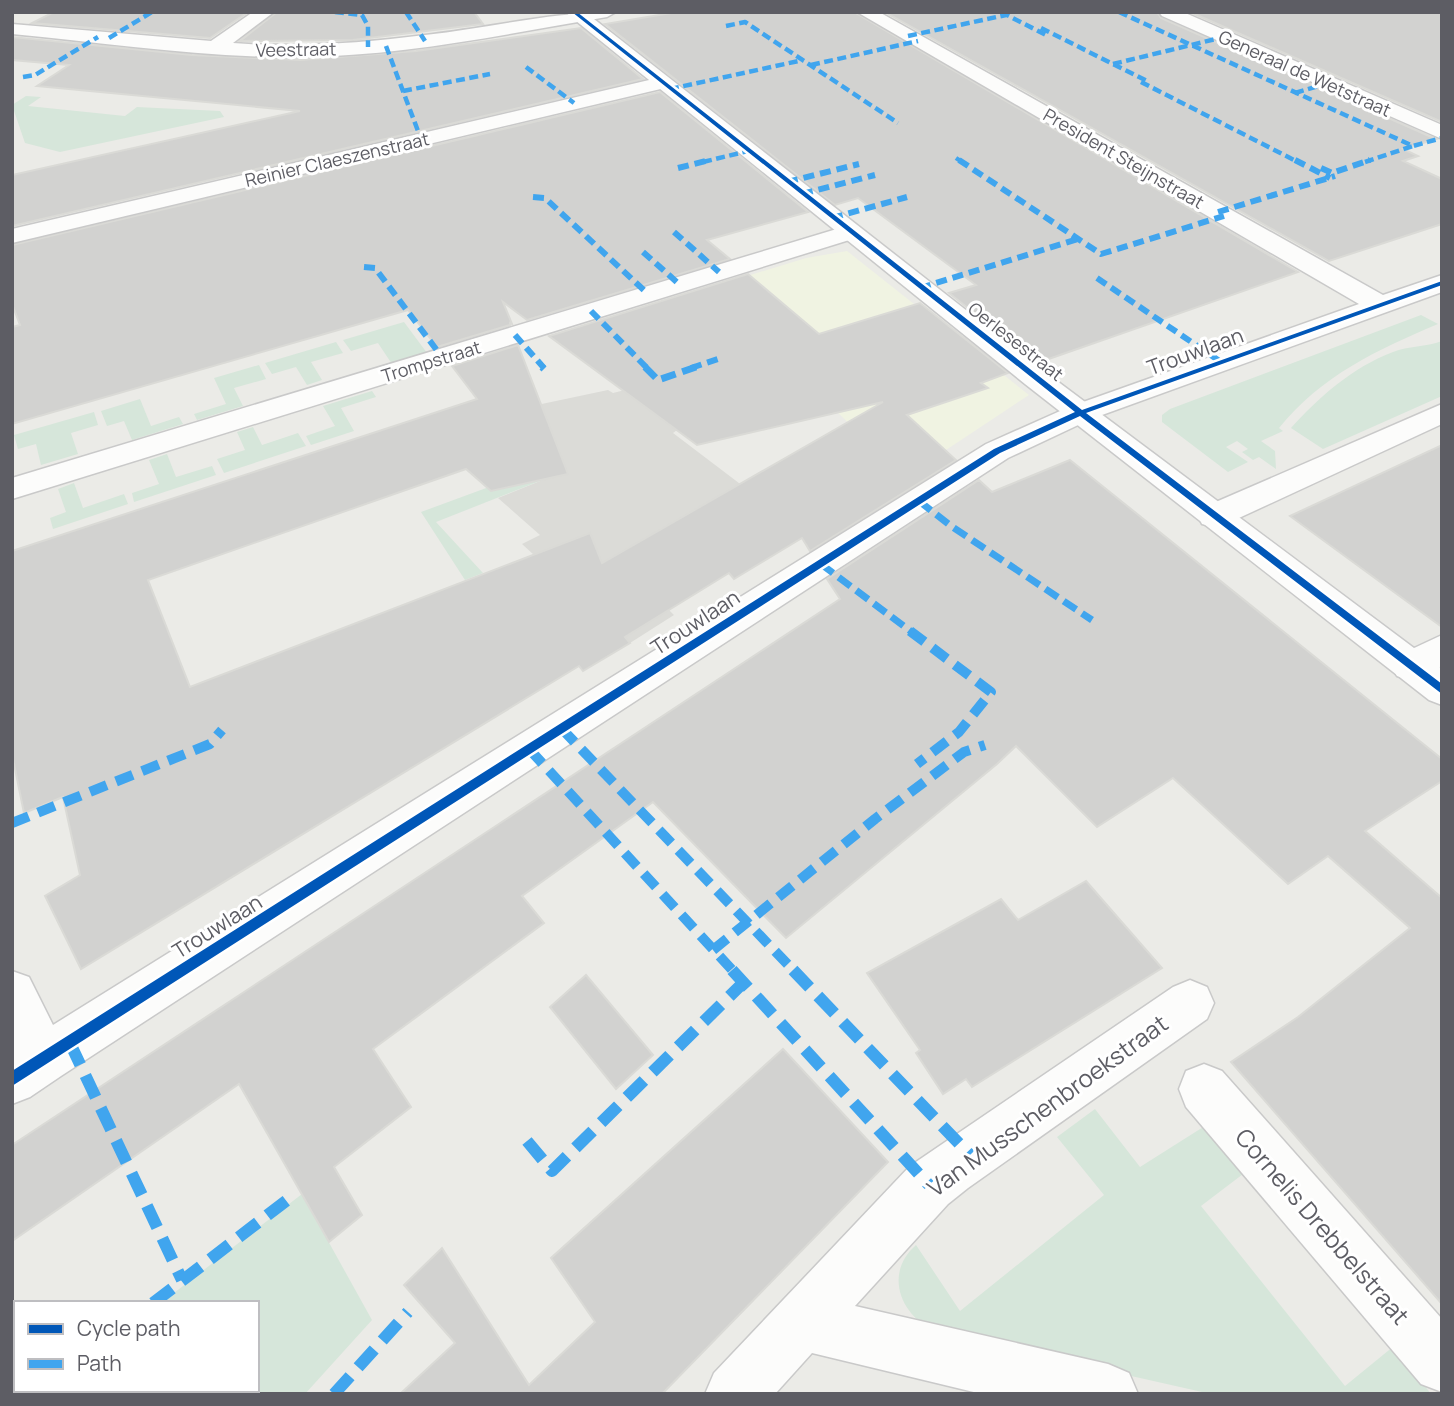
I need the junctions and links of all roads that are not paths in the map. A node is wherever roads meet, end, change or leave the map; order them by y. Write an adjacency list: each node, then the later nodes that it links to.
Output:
1 (26, 12): 7 (street)
2 (265, 12): 9 (street)
3 (607, 12): 6 (street, Veestraat)
4 (866, 12): 15 (street, President Steijnstraat)
5 (1168, 12): 11 (street, Generaal de Wetstraat)
6 (577, 15): 9 (street, Veestraat); 10 (street, Oerlesestraat)
7 (12, 19)
8 (12, 29): 9 (street, Veestraat)
9 (215, 47)
10 (662, 83): 12 (street, Oerlesestraat); 13 (street, Reinier Claeszenstraat)
11 (1442, 133)
12 (850, 232): 16 (street, Oerlesestraat); 18 (street, Trompstraat)
13 (12, 236)
14 (1442, 283): 15 (street, Trouwlaan)
15 (1381, 305): 16 (street, Trouwlaan)
16 (1080, 413): 19 (street, Oerlesestraat); 24 (street, Trouwlaan)
17 (1442, 413): 19 (street)
18 (12, 489)
19 (1214, 516): 20 (street, Oerlesestraat)
20 (1426, 657): 21 (street, Oerlesestraat)
21 (1442, 690)
22 (12, 993): 24 (street)
23 (1190, 1003): 26 (street, Van Musschenbroekstraat)
24 (28, 1069)
25 (1204, 1089): 27 (street, Cornelis Drebbelstraat)
26 (801, 1322): 28 (street, Van Musschenbroekstraat); 29 (street)
27 (1442, 1363)
28 (735, 1394)
29 (1108, 1394)

